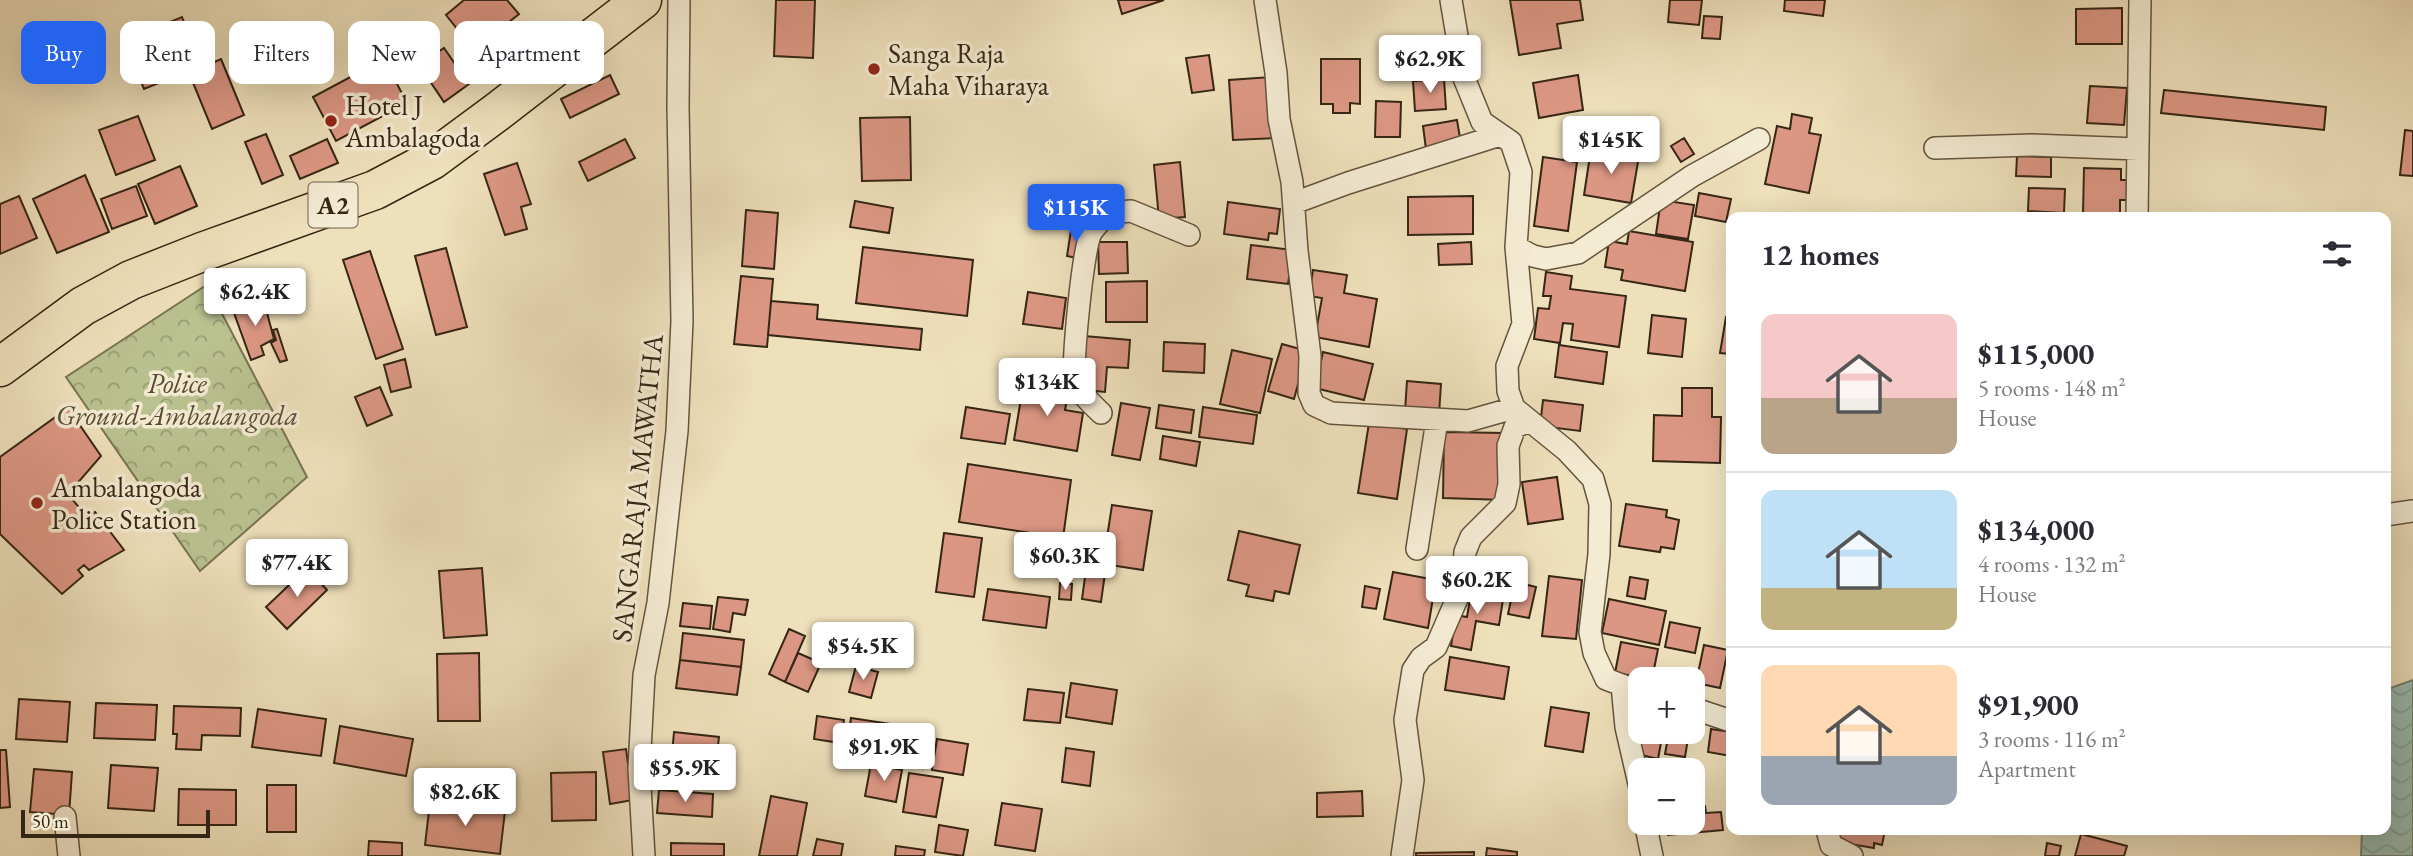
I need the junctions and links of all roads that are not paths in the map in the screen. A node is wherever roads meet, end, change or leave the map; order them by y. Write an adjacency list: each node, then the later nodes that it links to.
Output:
1 (642, 0): 14 (highway, A2)
2 (679, 0): 30 (street, SANGARAJA MAWATHA)
3 (1265, 0): 10 (street)
4 (1451, 0): 6 (street)
5 (2140, 0): 9 (street)
6 (1500, 135): 10 (street); 13 (street)
7 (1759, 139): 13 (street)
8 (1935, 148): 9 (street)
9 (2138, 149): 11 (street)
10 (1294, 202): 17 (street)
11 (2137, 212)
12 (1189, 235): 15 (street)
13 (1516, 247): 16 (street)
14 (0, 367)
15 (1101, 414)
16 (1522, 415): 17 (street); 21 (street); 31 (street)
17 (1437, 420): 20 (street)
18 (2413, 511): 19 (street)
19 (2391, 514)
20 (1418, 549)
21 (1628, 688)
22 (1628, 712): 25 (street)
23 (1705, 712): 24 (street)
24 (1726, 719)
25 (1628, 736)
26 (65, 817): 29 (street)
27 (1648, 835): 32 (street)
28 (1823, 844): 33 (street)
29 (69, 856)
30 (644, 856)
31 (1402, 856)
32 (1652, 856)
33 (1852, 856)

